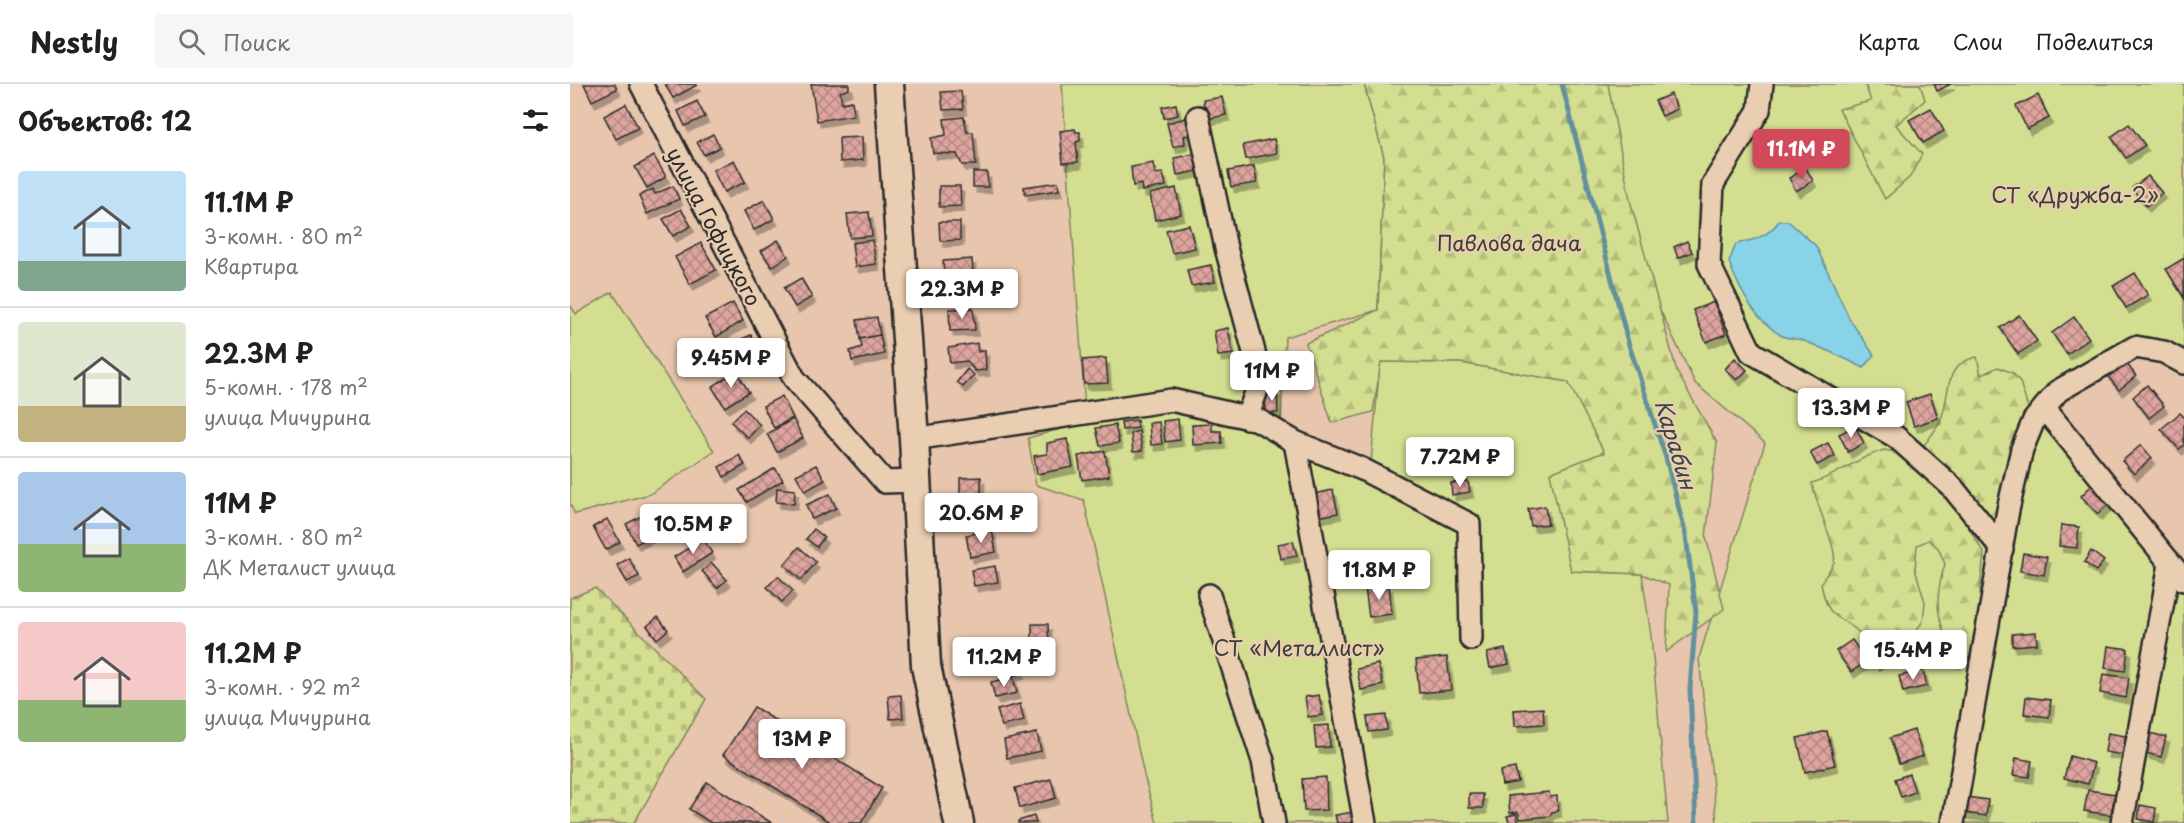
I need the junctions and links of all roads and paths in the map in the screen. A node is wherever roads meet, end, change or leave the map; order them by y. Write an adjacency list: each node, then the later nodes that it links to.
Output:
1 (640, 84): 10 (street, улица Гофицкого)
2 (889, 84): 8 (street)
3 (1762, 84): 11 (street)
4 (1198, 117): 7 (street)
5 (2184, 363): 6 (street)
6 (2044, 408): 11 (street); 12 (street)
7 (1246, 418): 8 (street); 9 (street)
8 (915, 439): 10 (street)
9 (1295, 442): 15 (street); 18 (street)
10 (916, 481): 16 (street)
11 (2002, 549): 19 (street)
12 (2170, 564): 13 (street); 20 (street)
13 (2184, 580)
14 (1209, 595): 17 (street)
15 (1471, 639)
16 (959, 823)
17 (1274, 823)
18 (1365, 823)
19 (1953, 823)
20 (2122, 823)

